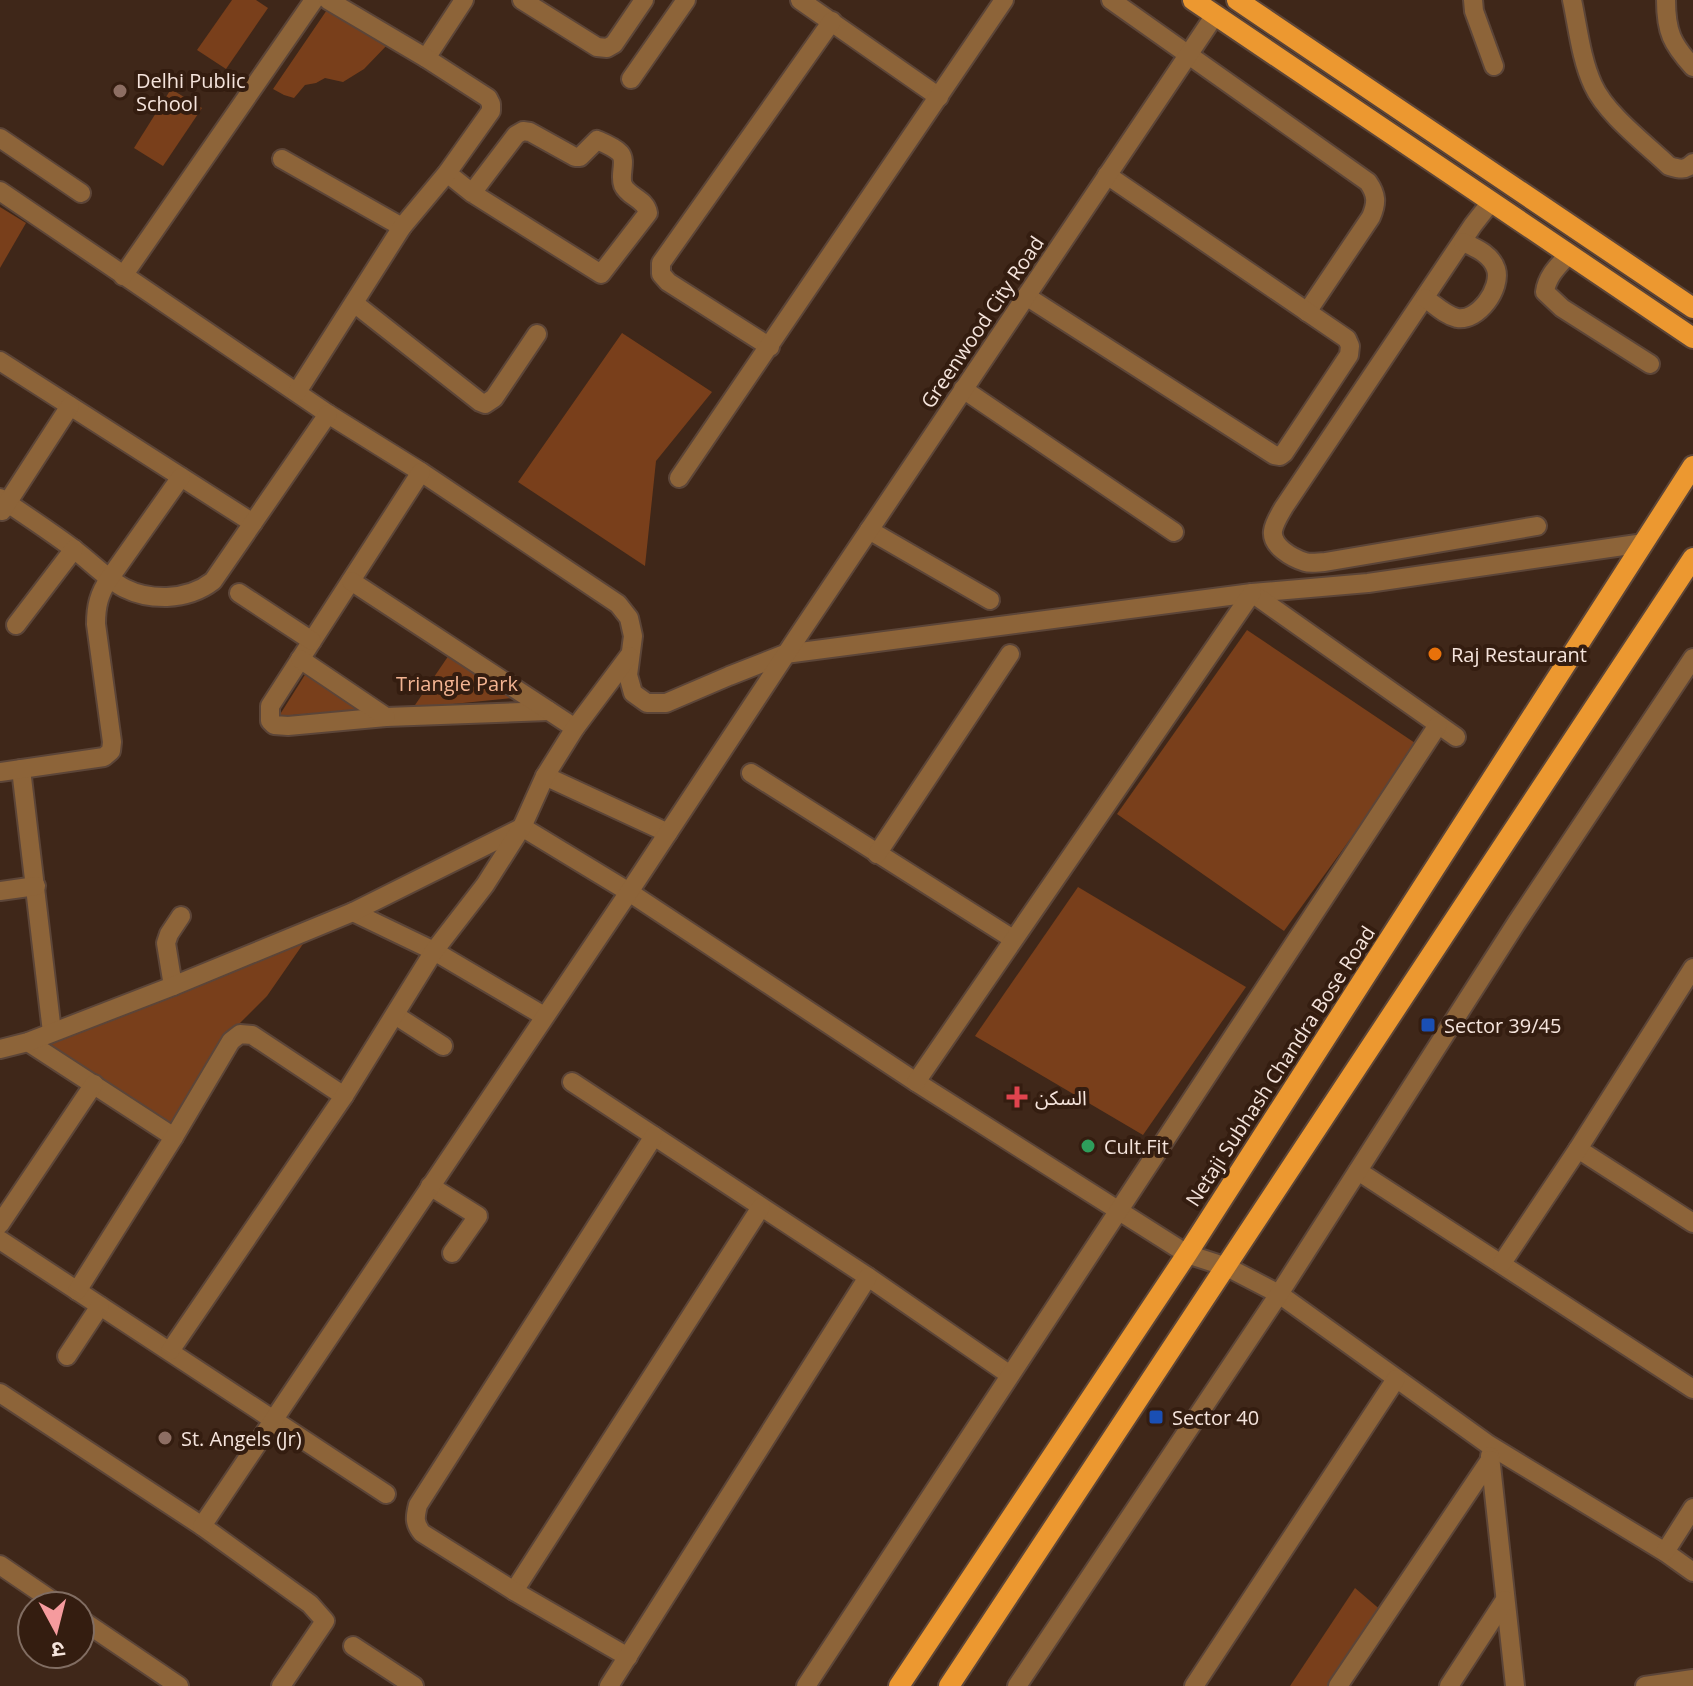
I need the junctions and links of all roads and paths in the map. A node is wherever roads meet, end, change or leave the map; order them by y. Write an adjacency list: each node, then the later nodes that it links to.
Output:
1 (314, 0): 35 (street)
2 (328, 0): 18 (street)
3 (464, 0): 18 (street)
4 (522, 0): 5 (street)
5 (644, 0)
6 (686, 0): 21 (street)
7 (800, 0): 16 (street)
8 (1004, 0): 22 (street)
9 (1111, 0): 17 (street)
10 (1193, 0): 15 (main road)
11 (1237, 0): 39 (main road)
12 (1473, 0): 19 (street)
13 (1572, 0): 25 (street)
14 (1666, 0): 20 (street)
15 (1215, 15): 17 (street, Greenwood City Road); 31 (main road)
16 (832, 21): 22 (street); 43 (street)
17 (1188, 54): 27 (street, Greenwood City Road); 40 (street)
18 (426, 58): 26 (street)
19 (1494, 66)
20 (1693, 67)
21 (631, 79)
22 (939, 97): 43 (street)
23 (0, 138): 29 (street)
24 (282, 159): 32 (street)
25 (1693, 163)
26 (447, 173): 30 (street); 32 (street)
27 (1107, 175): 36 (street, Greenwood City Road); 40 (street)
28 (0, 191): 35 (street)
29 (81, 193)
30 (472, 193): 30 (street)
31 (1491, 202): 33 (street); 34 (main road)
32 (402, 227): 38 (street)
33 (1463, 242): 37 (street); 37 (street)
34 (1569, 254): 42 (main road); 45 (street)
35 (123, 276): 47 (street)
36 (1026, 296): 40 (street); 46 (street, Greenwood City Road)
37 (1425, 298): 62 (street)
38 (354, 303): 41 (street); 47 (street)
39 (1693, 308)
40 (1307, 312)
41 (537, 334)
42 (1693, 338)
43 (770, 347): 53 (street)
44 (0, 361): 48 (street)
45 (1650, 364)
46 (963, 389): 57 (street, Greenwood City Road); 58 (street)
47 (297, 392): 49 (street)
48 (70, 406): 52 (street); 54 (street)
49 (328, 414): 51 (street); 55 (street)
50 (1693, 466): 59 (main road, Netaji Subhash Chandra Bose Road)
51 (421, 472): 64 (street); 73 (street)
52 (181, 477): 55 (street); 63 (street)
53 (679, 478)
54 (2, 505): 60 (street)
55 (253, 523): 63 (street)
56 (1537, 526): 62 (street)
57 (869, 530): 68 (street); 71 (street, Greenwood City Road)
58 (1174, 532)
59 (1644, 543): 65 (street); 118 (main road, Netaji Subhash Chandra Bose Road)
60 (74, 549): 63 (street); 69 (street)
61 (1693, 558): 120 (main road)
62 (1313, 563): 65 (street)
63 (109, 579): 81 (street)
64 (351, 581): 70 (street); 76 (street)
65 (1314, 588): 67 (street)
66 (239, 593): 70 (street)
67 (1252, 593): 71 (street); 78 (street); 93 (street)
68 (990, 600)
69 (16, 625)
70 (312, 641): 75 (street)
71 (785, 654): 73 (street); 86 (street, Greenwood City Road)
72 (1010, 654): 87 (street)
73 (629, 656): 79 (street)
74 (1693, 658): 110 (street)
75 (300, 659): 77 (street); 77 (street)
76 (549, 711): 77 (street); 79 (street)
77 (386, 717)
78 (1438, 725): 80 (street); 113 (street)
79 (575, 728): 84 (street)
80 (1456, 737)
81 (21, 769): 82 (street); 88 (street)
82 (0, 772)
83 (751, 773): 87 (street)
84 (545, 776): 85 (street); 86 (street)
85 (522, 827): 90 (street); 91 (street); 94 (street)
86 (668, 833): 90 (street, Greenwood City Road)
87 (877, 854): 93 (street)
88 (36, 886): 89 (street); 99 (street)
89 (0, 891)
90 (629, 892): 98 (street, Greenwood City Road); 104 (street)
91 (353, 912): 94 (street); 96 (street)
92 (181, 916): 96 (street)
93 (1013, 939): 104 (street)
94 (434, 951): 97 (street); 98 (street)
95 (1693, 968): 109 (street)
96 (173, 986): 99 (street)
97 (395, 1015): 101 (street); 106 (street)
98 (544, 1016): 111 (street, Greenwood City Road)
99 (52, 1032): 100 (street)
100 (28, 1042): 102 (street); 105 (street)
101 (443, 1046)
102 (0, 1049)
103 (572, 1082): 107 (street)
104 (916, 1082): 113 (street)
105 (94, 1084): 108 (street); 115 (street)
106 (344, 1096): 108 (street); 125 (street)
107 (654, 1136): 112 (street); 140 (street)
108 (174, 1137): 122 (street)
109 (1578, 1149): 114 (street); 119 (street)
110 (1358, 1171): 119 (street); 123 (street)
111 (430, 1186): 117 (street); 131 (street, Greenwood City Road)
112 (761, 1207): 121 (street); 140 (street)
113 (1118, 1211): 118 (street); 127 (street)
114 (1692, 1221)
115 (0, 1224)
116 (0, 1240): 122 (street)
117 (452, 1253)
118 (1187, 1254): 120 (street); 153 (main road, Netaji Subhash Chandra Bose Road)
119 (1502, 1263): 129 (street)
120 (1227, 1267): 123 (street); 154 (main road)
121 (868, 1277): 127 (street); 144 (street)
122 (77, 1291): 124 (street)
123 (1279, 1294): 128 (street); 155 (street)
124 (100, 1306): 125 (street); 126 (street)
125 (170, 1351): 131 (street)
126 (67, 1356)
127 (1010, 1375): 152 (street)
128 (1396, 1379): 132 (street); 156 (street)
129 (1693, 1389)
130 (0, 1393): 135 (street)
131 (273, 1420): 133 (street); 135 (street, Greenwood City Road)
132 (1489, 1452): 136 (street); 141 (street); 157 (street)
133 (386, 1494)
134 (1693, 1508): 136 (street)
135 (202, 1526): 149 (street)
136 (1665, 1552): 138 (street)
137 (2, 1571): 139 (street)
138 (1693, 1572)
139 (33, 1590)
140 (514, 1591): 144 (street)
141 (1505, 1600): 158 (street); 159 (street)
142 (96, 1630): 145 (street)
143 (353, 1646): 150 (street)
144 (628, 1657): 151 (street)
145 (155, 1670): 147 (street); 148 (street)
146 (1693, 1679): 160 (street)
147 (144, 1686)
148 (179, 1686)
149 (281, 1686)
150 (414, 1686)
151 (609, 1686)
152 (806, 1686)
153 (899, 1686)
154 (949, 1686)
155 (1017, 1686)
156 (1194, 1686)
157 (1338, 1686)
158 (1449, 1686)
159 (1515, 1686)
160 (1645, 1686)

